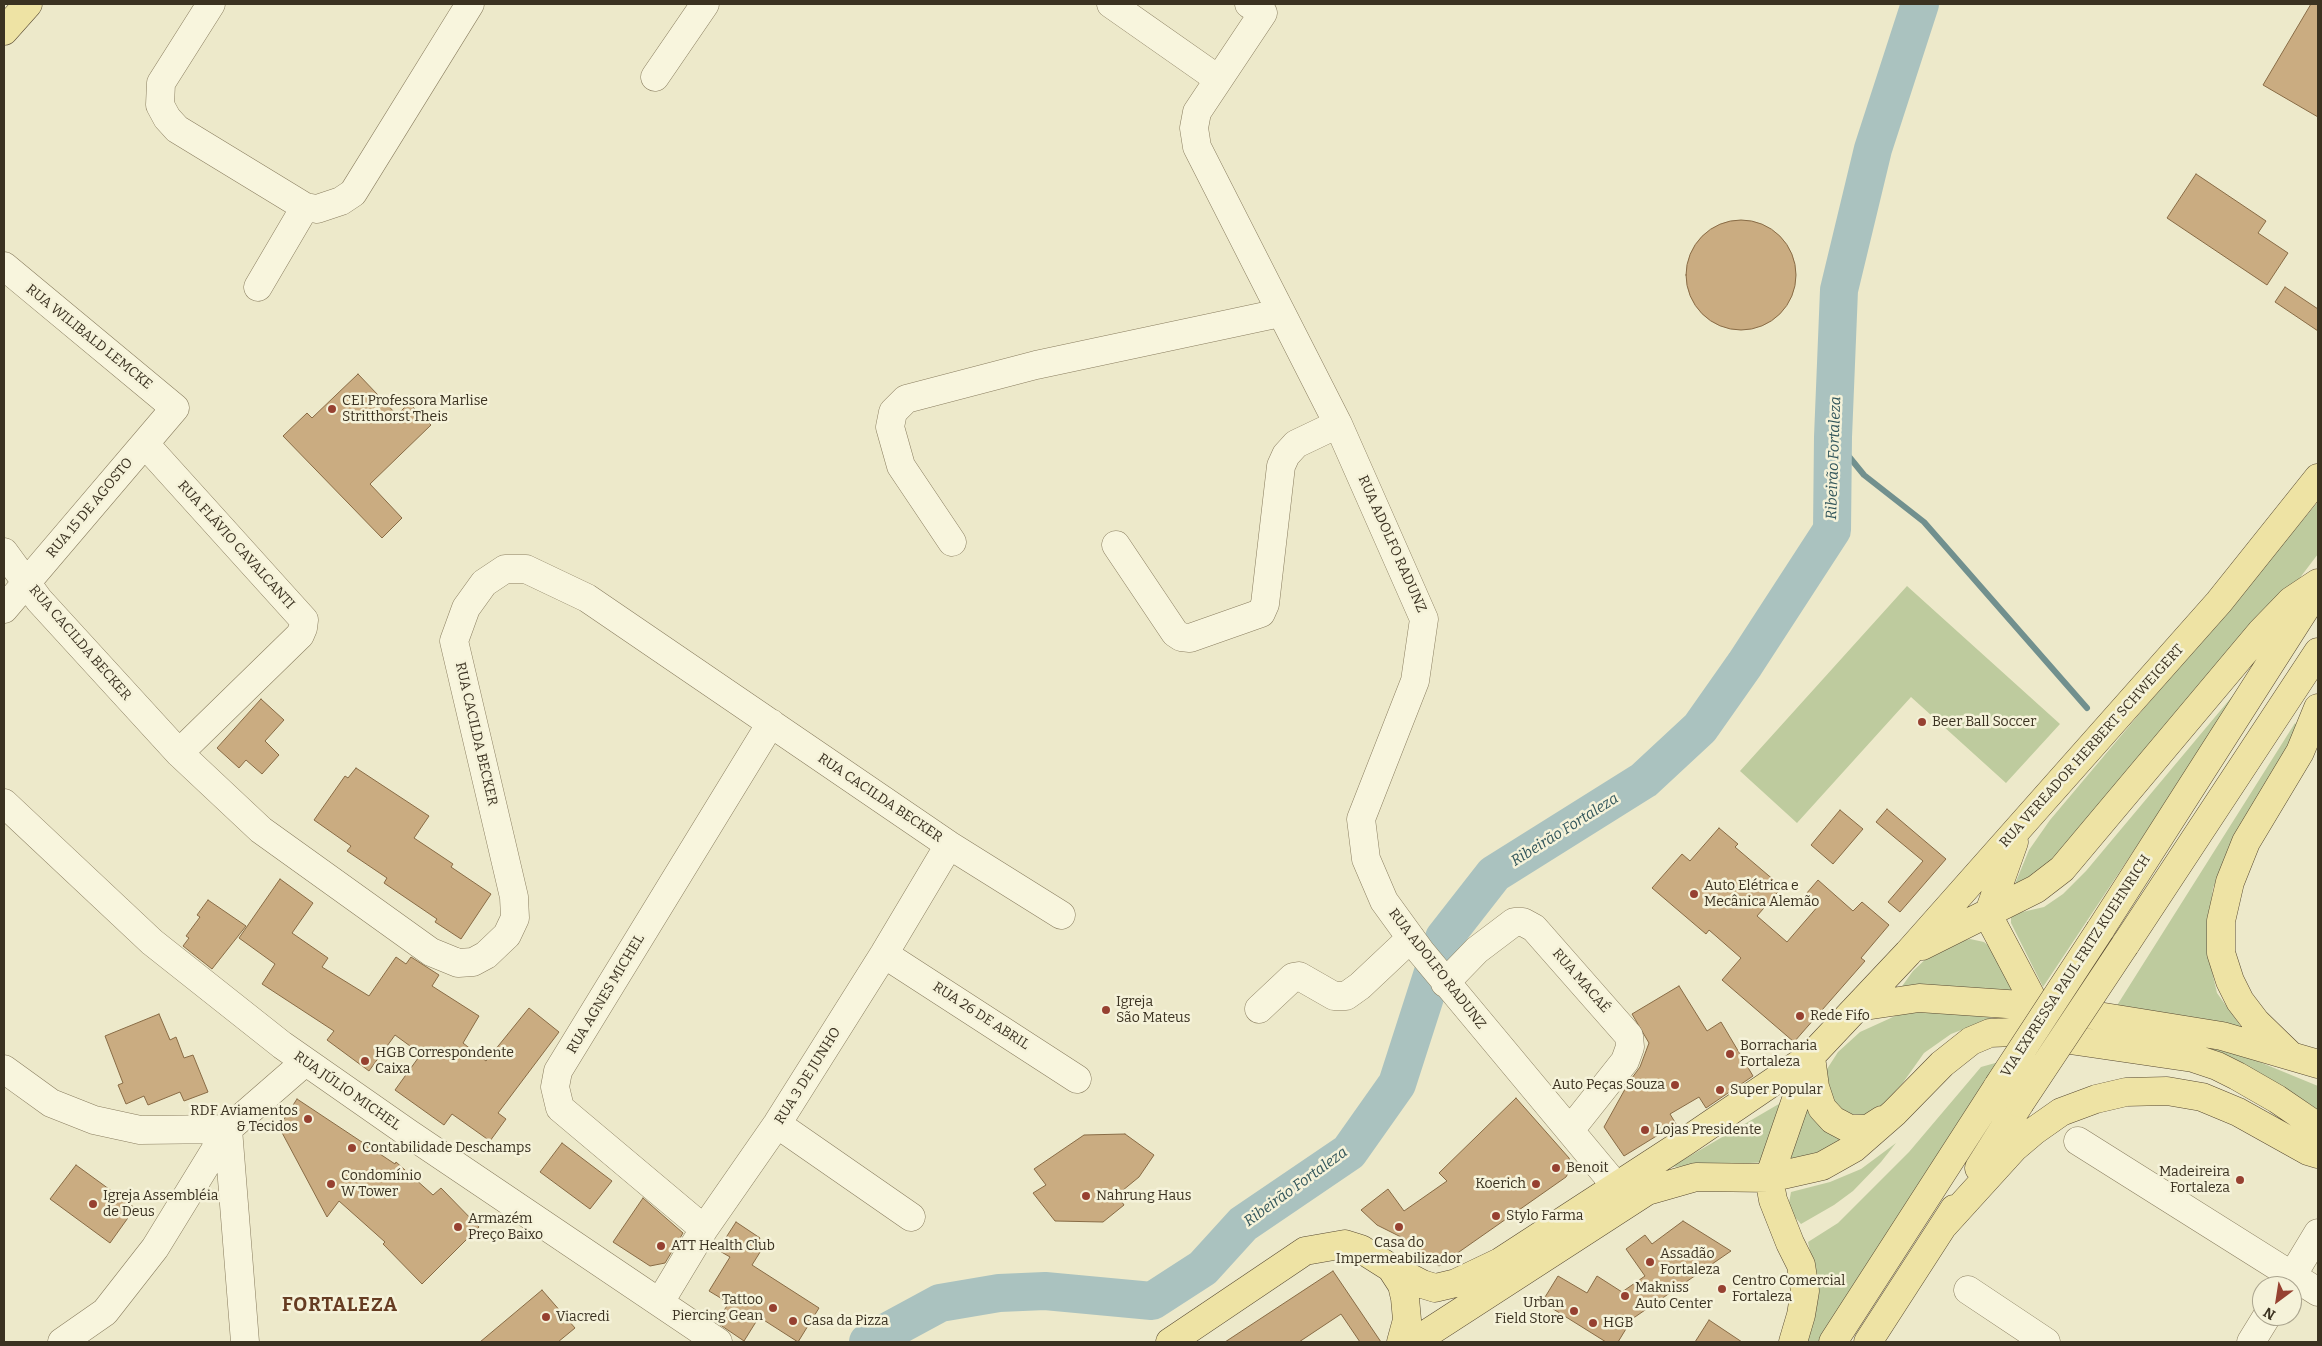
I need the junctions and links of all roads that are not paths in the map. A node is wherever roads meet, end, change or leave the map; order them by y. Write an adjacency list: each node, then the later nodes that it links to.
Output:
1 (28, 4): 7 (main road)
2 (211, 4): 10 (street)
3 (470, 4): 10 (street)
4 (705, 4): 8 (street)
5 (1111, 4): 9 (street)
6 (1256, 8): 9 (street, RUA ADOLFO RADUNZ)
7 (4, 31)
8 (654, 77)
9 (1218, 79): 13 (street, RUA ADOLFO RADUNZ)
10 (305, 207): 12 (street)
11 (4, 266): 14 (street, RUA WILIBALD LEMCKE)
12 (258, 287)
13 (1280, 313): 15 (street, RUA ADOLFO RADUNZ); 18 (street)
14 (175, 408): 16 (street, RUA 15 DE AGOSTO)
15 (1338, 424): 19 (street); 36 (street, RUA ADOLFO RADUNZ)
16 (145, 444): 21 (street, RUA 15 DE AGOSTO); 30 (street, RUA FLÁVIO CAVALCANTI)
17 (2318, 478): 32 (main road, RUA VEREADOR HERBERT SCHWEIGERT)
18 (952, 542)
19 (1116, 546)
20 (4, 552): 21 (street, RUA CACILDA BECKER)
21 (27, 582): 24 (street, RUA 15 DE AGOSTO); 30 (street, RUA CACILDA BECKER)
22 (2318, 583): 35 (main road)
23 (2318, 589): 76 (main road, VIA EXPRESSA PAUL FRITZ KUEHNRICH, bridge)
24 (4, 609)
25 (2318, 652): 58 (main road, VIA EXPRESSA PAUL FRITZ KUEHNRICH, bridge)
26 (2318, 708): 29 (main road)
27 (771, 723): 30 (street, RUA CACILDA BECKER); 33 (street, RUA CACILDA BECKER); 59 (street, RUA AGNES MICHEL)
28 (2318, 725): 29 (street)
29 (2300, 752): 45 (main road)
30 (179, 753)
31 (4, 803): 44 (street, RUA JÚLIO MICHEL)
32 (2020, 826): 35 (main road); 37 (main road, RUA VEREADOR HERBERT SCHWEIGERT)
33 (949, 845): 34 (street, RUA CACILDA BECKER); 38 (street, RUA 3 DE JUNHO)
34 (1062, 915)
35 (1988, 915): 37 (main road); 40 (main road)
36 (1416, 945): 39 (street, RUA ADOLFO RADUNZ); 42 (street)
37 (1908, 953): 41 (main road, RUA VEREADOR HERBERT SCHWEIGERT)
38 (884, 954): 47 (street, RUA 26 DE ABRIL); 49 (street, RUA 3 DE JUNHO)
39 (1443, 980): 52 (street, RUA ADOLFO RADUNZ); 52 (street, RUA MACAÉ)
40 (2036, 1006): 41 (main road); 45 (main road)
41 (1858, 1007): 43 (main road, RUA VEREADOR HERBERT SCHWEIGERT)
42 (1259, 1009)
43 (1811, 1056): 48 (main road); 55 (main road); 56 (main road)
44 (305, 1062): 51 (street); 67 (street, RUA JÚLIO MICHEL)
45 (2307, 1062)
46 (4, 1069): 51 (street)
47 (1077, 1079)
48 (1894, 1113): 50 (main road); 55 (main road)
49 (777, 1124): 57 (street); 59 (street, RUA 3 DE JUNHO)
50 (2318, 1127)
51 (228, 1129): 69 (street); 70 (street)
52 (1571, 1129): 56 (street, RUA ADOLFO RADUNZ)
53 (2078, 1141): 62 (street)
54 (2318, 1154): 58 (main road)
55 (1769, 1178): 74 (main road); 75 (main road)
56 (1616, 1186): 61 (main road)
57 (911, 1217)
58 (1944, 1225): 77 (main road, VIA EXPRESSA PAUL FRITZ KUEHNRICH)
59 (704, 1229): 67 (street, RUA 3 DE JUNHO)
60 (2318, 1233): 63 (street)
61 (1391, 1268): 72 (main road); 73 (main road)
62 (2283, 1276)
63 (2291, 1276)
64 (2302, 1285): 66 (street)
65 (1968, 1290): 78 (street)
66 (2318, 1292)
67 (660, 1302): 71 (street, RUA JÚLIO MICHEL)
68 (2261, 1326): 79 (street)
69 (62, 1342)
70 (245, 1342)
71 (718, 1342)
72 (1170, 1342)
73 (1401, 1342)
74 (1414, 1342)
75 (1792, 1342)
76 (1833, 1342)
77 (1868, 1342)
78 (2046, 1342)
79 (2251, 1342)

